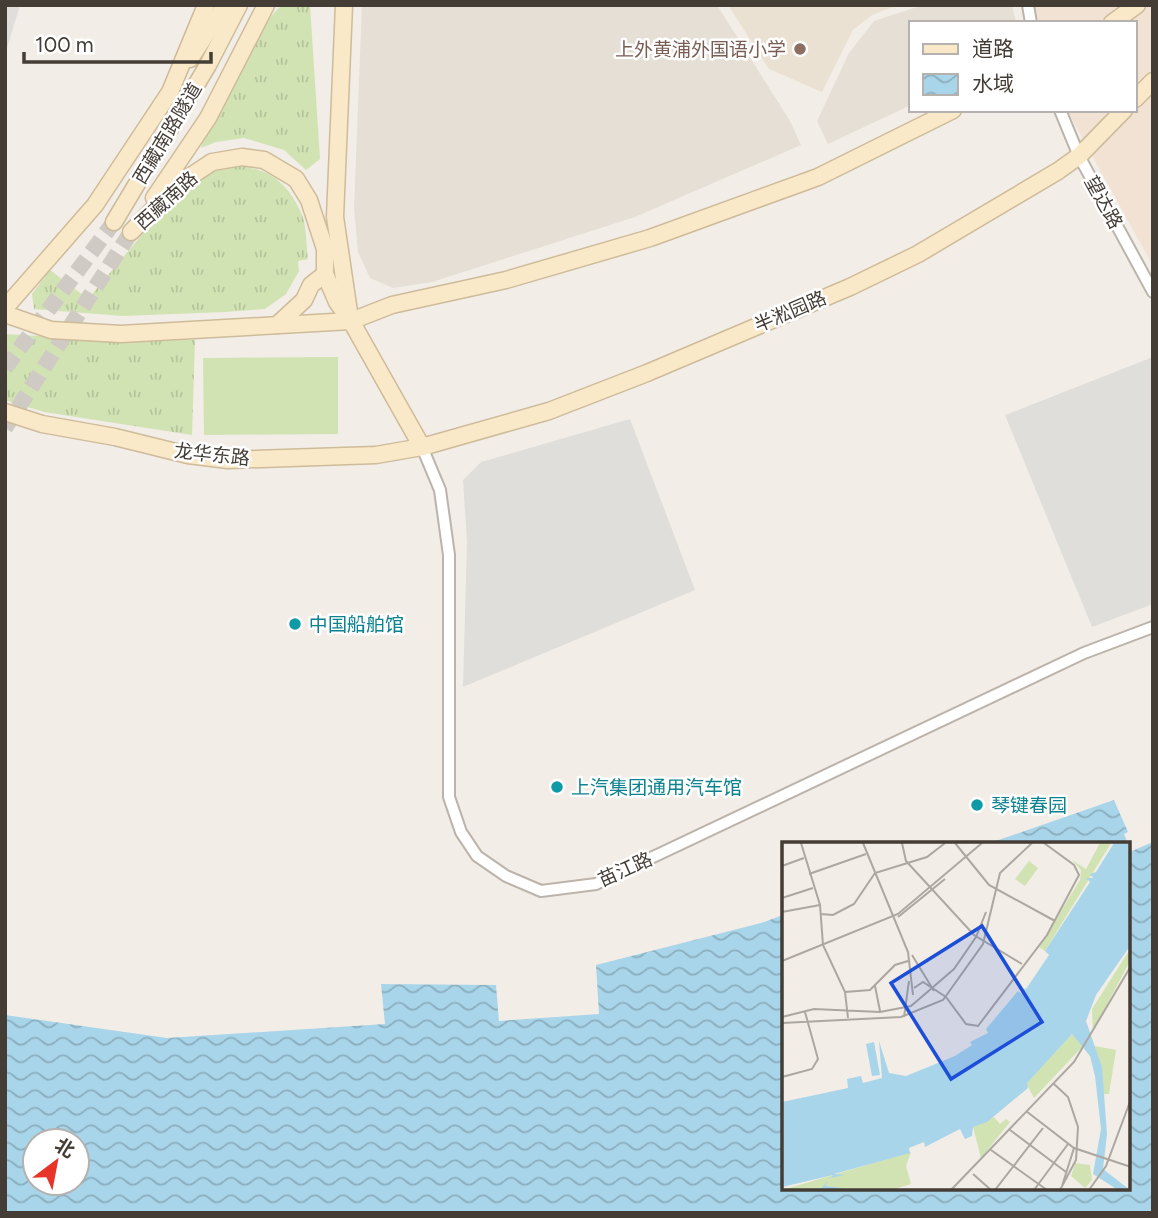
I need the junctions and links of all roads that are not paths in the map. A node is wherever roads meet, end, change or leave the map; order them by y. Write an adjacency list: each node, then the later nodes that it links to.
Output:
1 (206, 5): 11 (main road)
2 (225, 5): 11 (main road)
3 (239, 5): 17 (main road, 西藏南路隧道)
4 (266, 5): 8 (main road, 西藏南路)
5 (275, 5): 8 (main road)
6 (344, 5): 22 (main road, 西藏南路)
7 (1136, 5): 9 (main road)
8 (259, 20): 18 (main road, 西藏南路)
9 (1115, 21)
10 (1153, 81): 12 (main road)
11 (170, 92): 20 (main road)
12 (1137, 97)
13 (949, 112): 22 (main road)
14 (1061, 112): 16 (street, 望达路)
15 (1122, 112): 16 (main road, 半淞园路)
16 (1079, 156): 19 (street, 望达路); 25 (main road, 半淞园路)
17 (114, 222)
18 (325, 274): 22 (main road, 西藏南路); 23 (main road)
19 (1153, 292)
20 (5, 308)
21 (5, 314): 23 (main road)
22 (351, 321): 23 (main road); 25 (main road, 西藏南路)
23 (277, 325)
24 (5, 412): 25 (main road, 龙华东路)
25 (422, 447): 26 (street, 苗江路)
26 (1153, 627)

